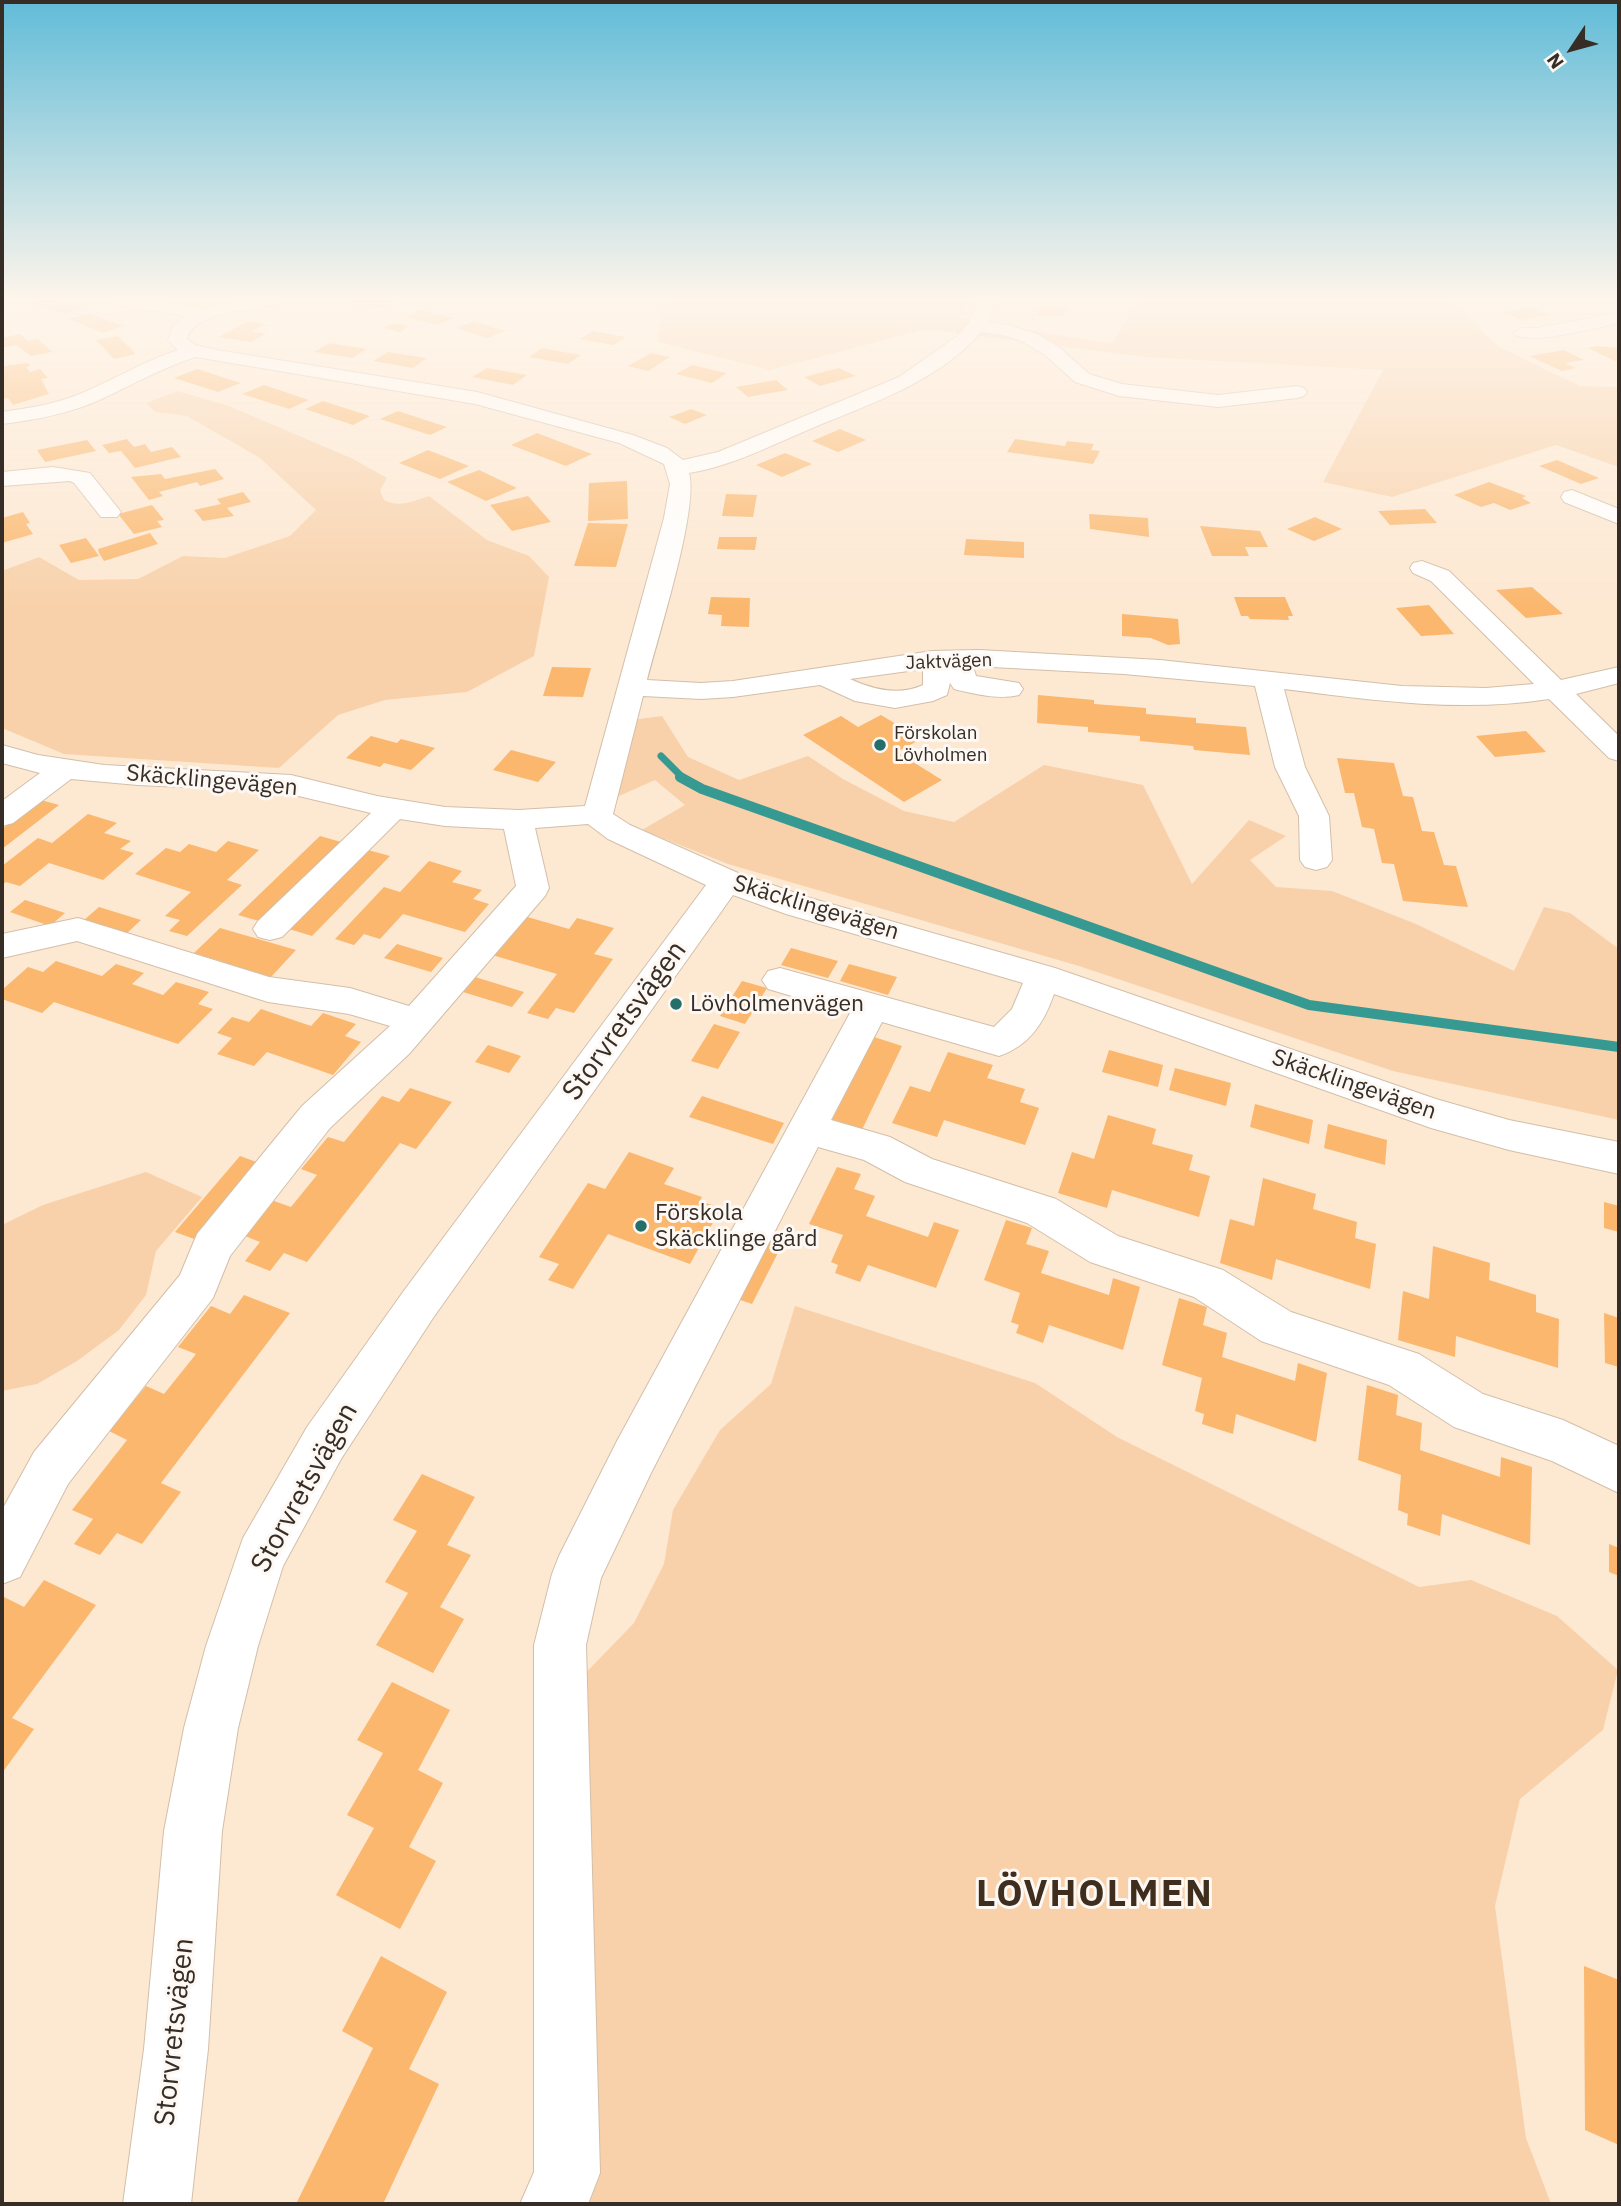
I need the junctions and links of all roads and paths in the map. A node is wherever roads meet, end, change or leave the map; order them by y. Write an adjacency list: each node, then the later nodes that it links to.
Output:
1 (70, 403): 4 (street)
2 (501, 403): 5 (street)
3 (854, 403): 5 (street)
4 (2, 418)
5 (677, 468): 14 (street)
6 (2, 479): 8 (street)
7 (1572, 497): 9 (street)
8 (109, 512)
9 (1619, 517)
10 (1422, 568): 16 (street)
11 (945, 659): 13 (street, Jaktvägen); 14 (street); 15 (street)
12 (1619, 675): 16 (street, Jaktvägen)
13 (1267, 679): 16 (street, Jaktvägen); 24 (street)
14 (633, 687): 21 (street)
15 (1009, 689)
16 (1559, 691): 17 (street)
17 (1619, 752)
18 (2, 754): 19 (street, Skäcklingevägen)
19 (66, 768): 20 (street, Skäcklingevägen); 22 (street)
20 (393, 809): 23 (street, Skäcklingevägen); 26 (street)
21 (597, 814): 23 (street, Skäcklingevägen); 25 (street, Skäcklingevägen)
22 (2, 816)
23 (518, 821): 31 (street)
24 (1316, 860)
25 (726, 881): 28 (street, Skäcklingevägen); 36 (street, Storvretsvägen)
26 (270, 929)
27 (2, 946): 31 (street)
28 (1043, 977): 30 (street); 33 (street, Skäcklingevägen)
29 (780, 979): 30 (street)
30 (872, 1006): 32 (street)
31 (416, 1021): 35 (street)
32 (807, 1129): 34 (street); 37 (street)
33 (1619, 1158)
34 (1619, 1470)
35 (2, 1559)
36 (157, 2204)
37 (554, 2204)

